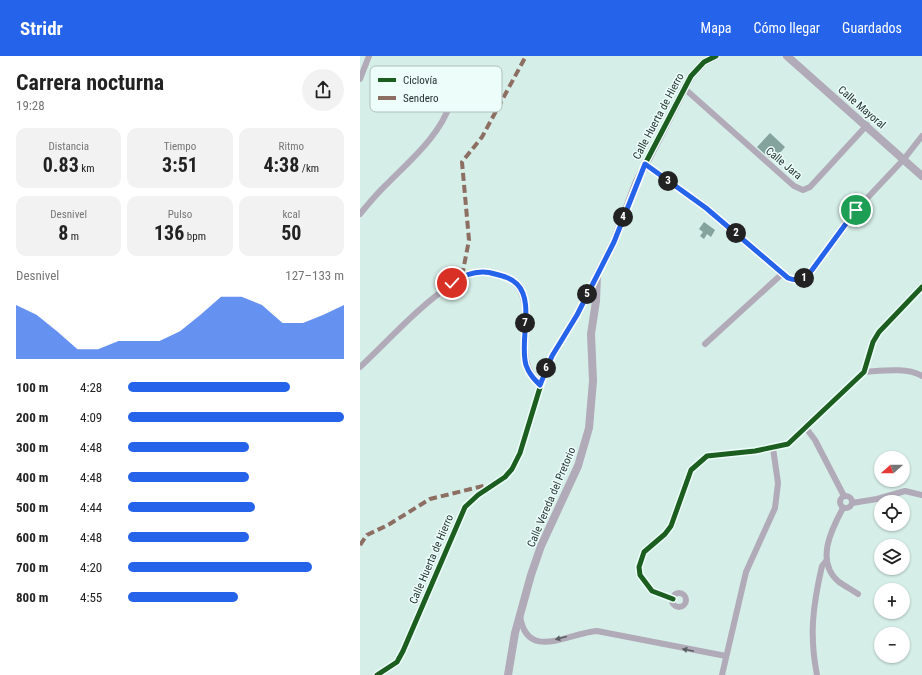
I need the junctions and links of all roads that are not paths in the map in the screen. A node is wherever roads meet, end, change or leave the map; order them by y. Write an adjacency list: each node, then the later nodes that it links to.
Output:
1 (369, 56): 4 (street)
2 (716, 56): 5 (street, Calle Huerta de Hierro)
3 (787, 56): 7 (street, Calle Mayoral)
4 (360, 80)
5 (685, 89): 7 (street, Calle Jara); 10 (street, Calle Huerta de Hierro)
6 (447, 112): 12 (street)
7 (867, 125): 9 (street, Calle Mayoral)
8 (922, 136): 9 (street)
9 (904, 158): 11 (street, Calle Mayoral); 13 (street)
10 (645, 164): 13 (street); 14 (street, Calle Huerta de Hierro)
11 (922, 176)
12 (360, 214)
13 (783, 273): 18 (street)
14 (597, 275): 16 (street, Calle Huerta de Hierro); 17 (street, Calle Vereda del Pretorio)
15 (922, 287): 20 (street)
16 (586, 297): 17 (street); 22 (street, Calle Huerta de Hierro)
17 (596, 301): 34 (street, Calle Vereda del Pretorio)
18 (706, 344)
19 (360, 368): 22 (street)
20 (864, 372): 21 (street); 23 (street)
21 (922, 376)
22 (540, 385): 38 (street, Calle Huerta de Hierro)
23 (806, 428): 24 (street); 26 (street)
24 (773, 448): 33 (street); 37 (street)
25 (922, 495): 27 (street)
26 (844, 496): 27 (street); 28 (street)
27 (852, 503): 28 (street)
28 (843, 508): 29 (street)
29 (826, 561): 30 (street); 31 (street)
30 (831, 572): 31 (street); 32 (street)
31 (820, 576): 41 (street)
32 (858, 594)
33 (673, 598)
34 (520, 613): 35 (street); 36 (street, Calle Vereda del Pretorio)
35 (524, 632): 36 (street); 37 (street, one-way to 35)
36 (515, 633): 39 (street, Calle Vereda del Pretorio)
37 (726, 656): 40 (street)
38 (377, 675)
39 (508, 675)
40 (722, 675)
41 (817, 675)

